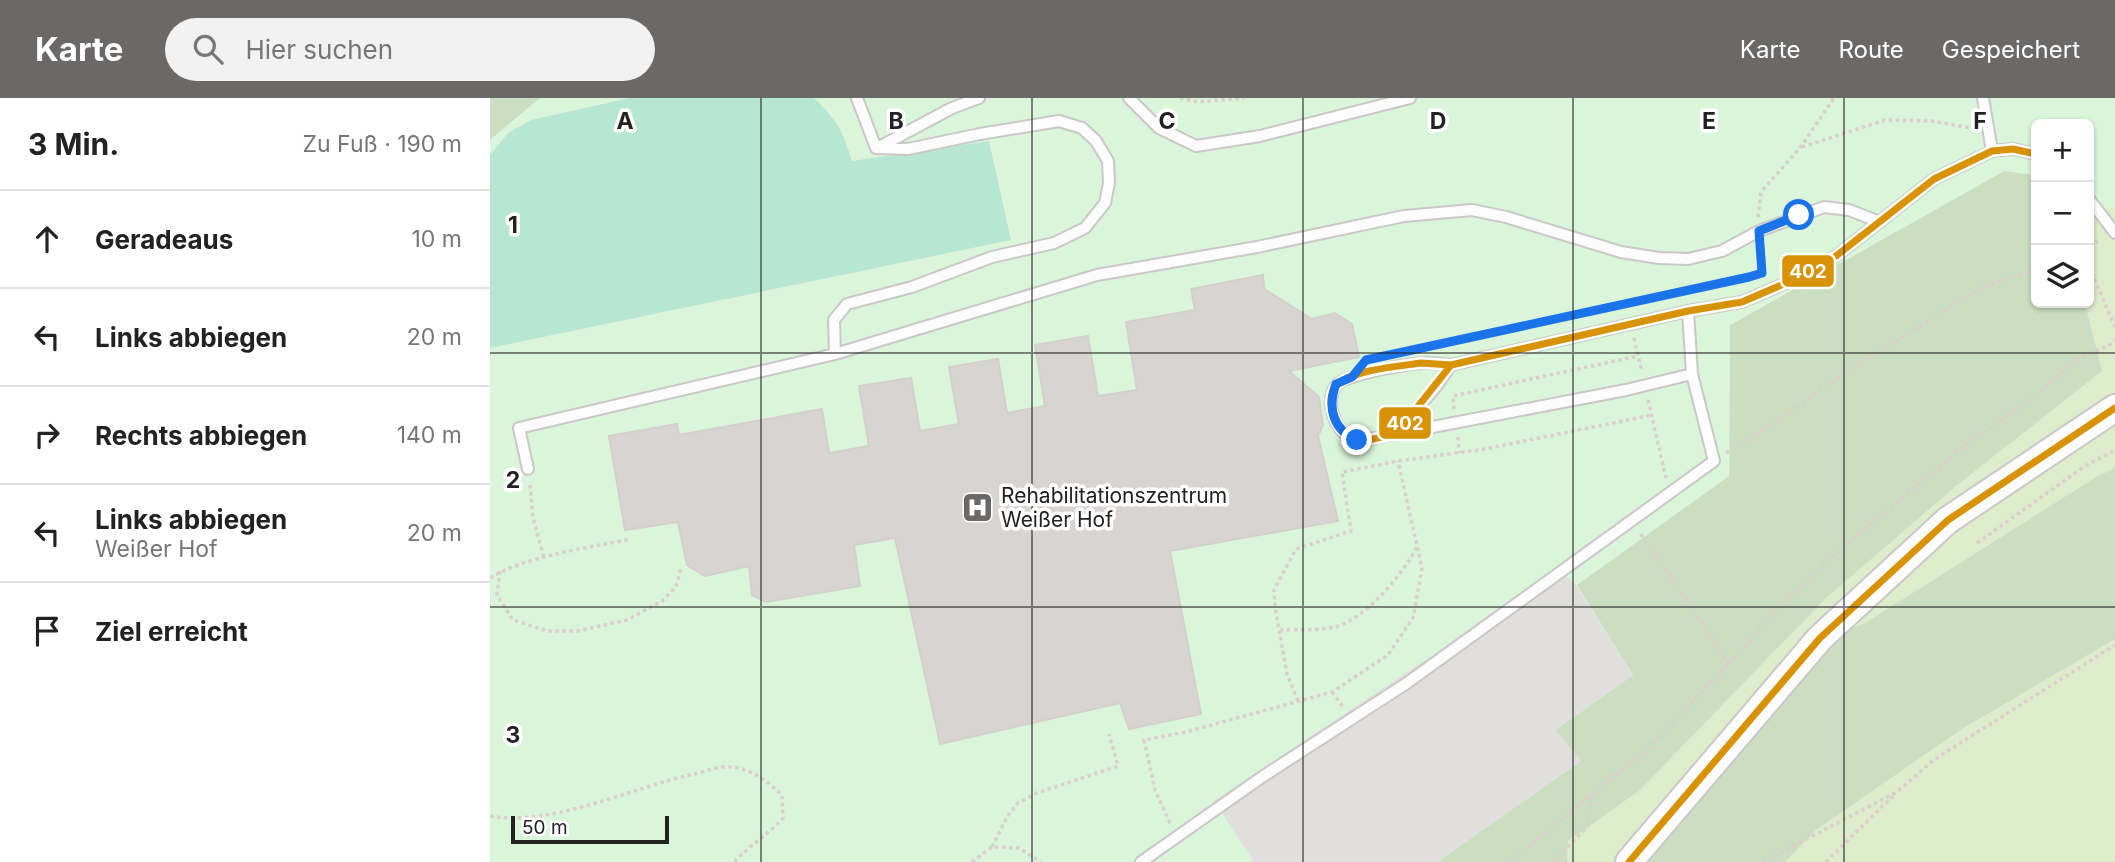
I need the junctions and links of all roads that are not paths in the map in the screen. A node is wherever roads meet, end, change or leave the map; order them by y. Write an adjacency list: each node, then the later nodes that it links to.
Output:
1 (857, 98): 6 (lane)
2 (979, 98): 6 (lane)
3 (1129, 98): 4 (lane)
4 (1410, 98)
5 (1983, 98): 7 (lane)
6 (876, 148): 13 (lane)
7 (1992, 151): 8 (lane); 10 (lane)
8 (2031, 153)
9 (2094, 206): 11 (lane)
10 (1880, 222): 12 (lane); 13 (lane)
11 (2115, 233)
12 (1688, 311): 14 (lane); 15 (lane)
13 (835, 354): 18 (lane)
14 (1451, 365): 17 (lane); 17 (lane)
15 (1692, 374): 17 (lane); 19 (lane)
16 (2115, 408): 20 (street)
17 (1395, 434)
18 (528, 469)
19 (1142, 862)
20 (1629, 862)

